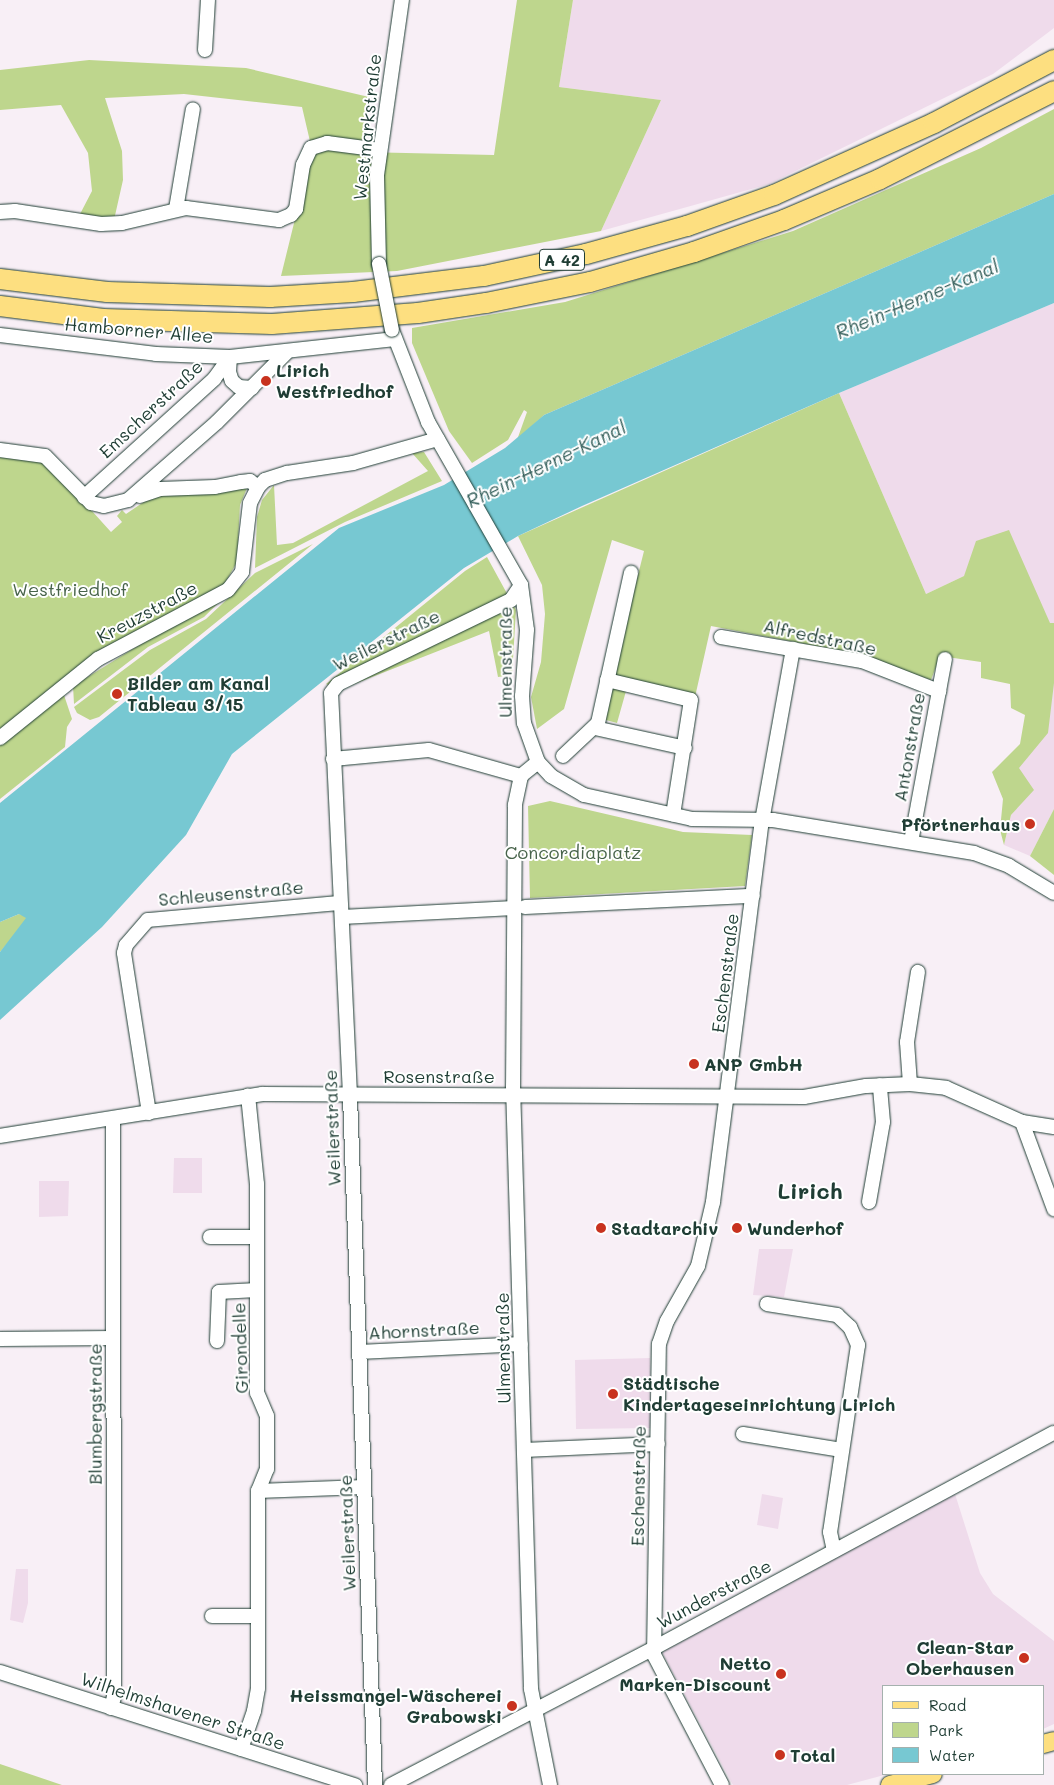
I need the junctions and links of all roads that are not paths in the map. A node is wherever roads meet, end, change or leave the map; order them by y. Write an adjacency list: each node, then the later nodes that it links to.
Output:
1 (208, 0): 3 (street)
2 (402, 0): 7 (street, Westmarkstraße)
3 (205, 50)
4 (1054, 60): 10 (highway, A 42)
5 (1054, 91): 11 (highway, A 42)
6 (193, 109): 8 (street)
7 (380, 150): 8 (street); 12 (street, Westmarkstraße, bridge)
8 (176, 209): 9 (street)
9 (0, 212)
10 (0, 279)
11 (0, 306)
12 (394, 334): 14 (street, Hamborner Allee); 17 (street, Westmarkstraße)
13 (0, 335): 15 (street, Hamborner Allee)
14 (286, 353): 15 (street, Hamborner Allee); 16 (street)
15 (230, 357): 16 (street, Emscherstraße); 20 (street, Emscherstraße)
16 (252, 388): 21 (street)
17 (438, 439): 19 (street); 23 (street, Westmarkstraße)
18 (0, 450): 20 (street)
19 (258, 487): 21 (street); 30 (street, Kreuzstraße)
20 (84, 497): 21 (street)
21 (133, 498)
22 (631, 574): 27 (street)
23 (521, 585): 33 (street, Weilerstraße); 34 (street, Ulmenstraße)
24 (720, 636): 25 (street, Alfredstraße)
25 (793, 649): 28 (street, Alfredstraße); 37 (street, Eschenstraße)
26 (945, 658): 28 (street, Antonstraße)
27 (607, 680): 29 (street); 31 (street)
28 (939, 691): 38 (street, Antonstraße)
29 (596, 728): 31 (street); 32 (street)
30 (0, 738)
31 (685, 748): 36 (street)
32 (563, 756)
33 (333, 759): 35 (street); 42 (street, Weilerstraße)
34 (538, 762): 35 (street); 36 (street)
35 (521, 776): 41 (street, Ulmenstraße)
36 (673, 815): 37 (street)
37 (762, 821): 38 (street); 40 (street, Eschenstraße)
38 (911, 842): 39 (street)
39 (1054, 893)
40 (753, 896): 41 (street); 49 (street, Eschenstraße)
41 (519, 908): 42 (street); 48 (street, Ulmenstraße)
42 (341, 910): 47 (street, Weilerstraße); 50 (street, Schleusenstraße)
43 (918, 972): 44 (street)
44 (910, 1084): 45 (street, Rosenstraße); 52 (street, Rosenstraße)
45 (880, 1085): 49 (street, Rosenstraße); 55 (street)
46 (248, 1095): 47 (street, Rosenstraße); 50 (street, Rosenstraße); 58 (street, Girondelle)
47 (350, 1095): 48 (street, Rosenstraße); 65 (street, Weilerstraße)
48 (515, 1095): 49 (street, Rosenstraße); 64 (street, Ulmenstraße)
49 (728, 1098): 68 (street, Eschenstraße)
50 (149, 1113): 51 (street, Rosenstraße)
51 (113, 1120): 54 (street, Rosenstraße); 61 (street, Blumbergstraße)
52 (1022, 1122): 53 (street, Rosenstraße); 56 (street)
53 (1054, 1127)
54 (0, 1136)
55 (869, 1202)
56 (1054, 1209)
57 (210, 1237): 58 (street)
58 (257, 1237): 59 (street, Girondelle)
59 (257, 1290): 63 (street, Girondelle); 72 (street, Girondelle)
60 (767, 1304): 70 (street)
61 (113, 1338): 62 (street); 78 (street, Blumbergstraße)
62 (0, 1339)
63 (217, 1341)
64 (521, 1344): 65 (street, Ahornstraße); 69 (street, Ulmenstraße)
65 (359, 1352): 71 (street, Weilerstraße)
66 (1054, 1433): 73 (street, Wunderstraße)
67 (743, 1434): 70 (street)
68 (658, 1444): 69 (street); 76 (street, Eschenstraße)
69 (524, 1450): 79 (street, Ulmenstraße)
70 (842, 1450): 73 (street)
71 (364, 1487): 72 (street); 83 (street, Weilerstraße)
72 (258, 1491): 75 (street, Girondelle)
73 (834, 1551): 76 (street, Wunderstraße)
74 (212, 1616): 75 (street)
75 (258, 1616): 80 (street, Girondelle)
76 (654, 1648): 79 (street, Wunderstraße); 86 (street, Eschenstraße)
77 (0, 1672): 78 (street, Wilhelmshavener Straße)
78 (111, 1708): 80 (street, Wilhelmshavener Straße)
79 (534, 1710): 84 (street, Wunderstraße); 85 (street, Ulmenstraße)
80 (241, 1749): 82 (street, Wilhelmshavener Straße)
81 (929, 1775): 87 (main road)
82 (355, 1785)
83 (374, 1785)
84 (391, 1785)
85 (550, 1785)
86 (722, 1785)
87 (890, 1785)

